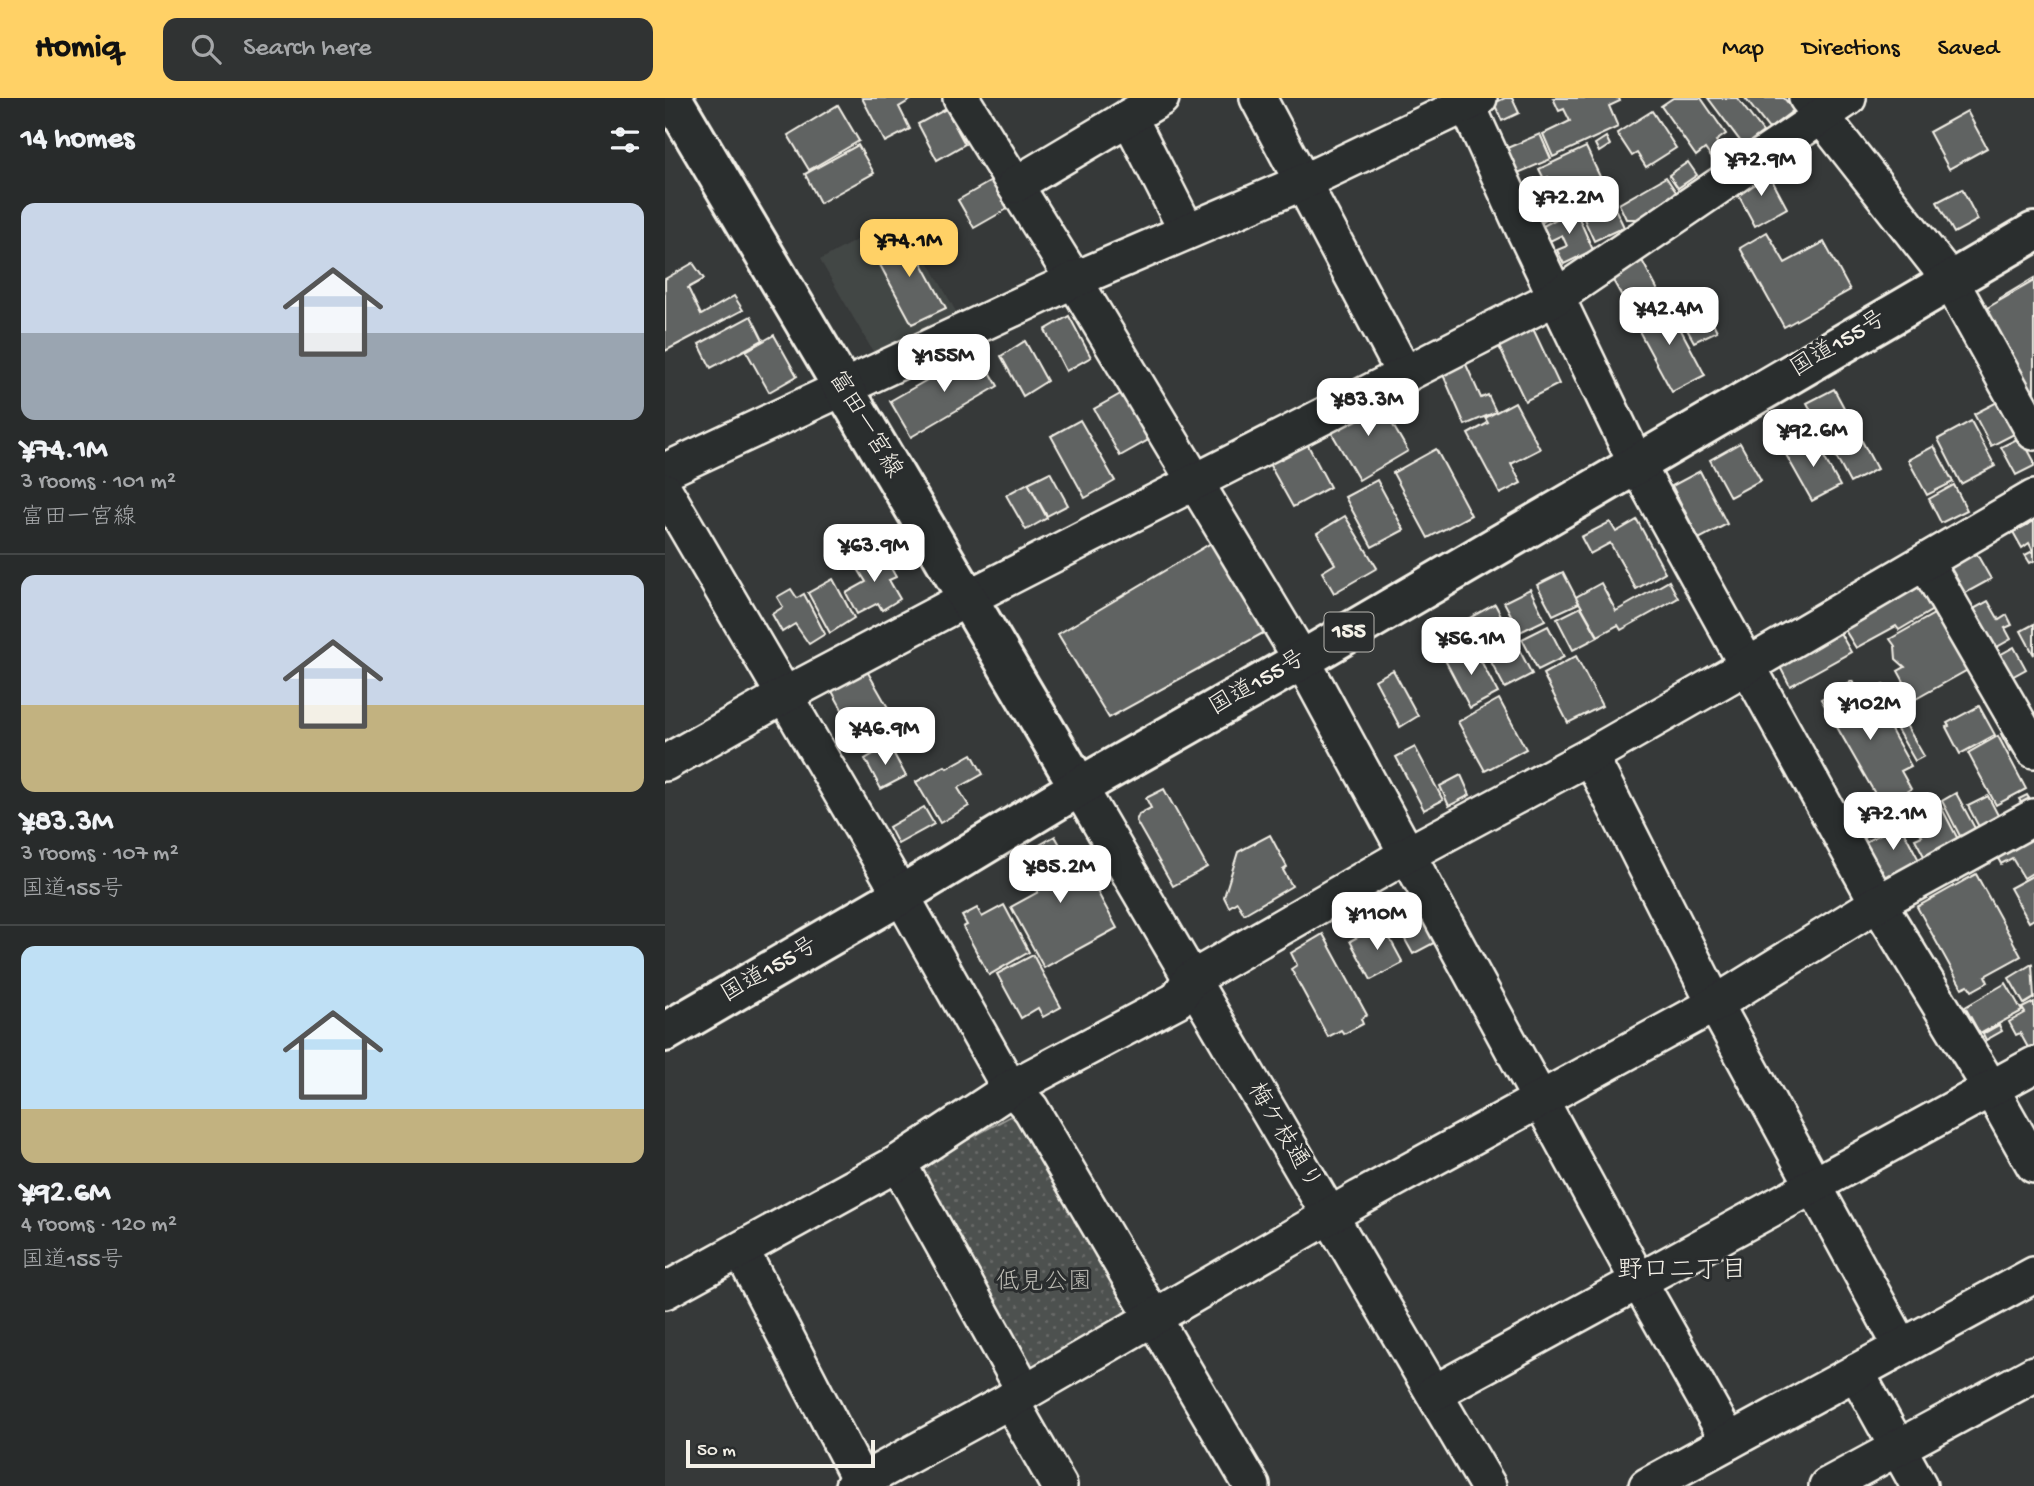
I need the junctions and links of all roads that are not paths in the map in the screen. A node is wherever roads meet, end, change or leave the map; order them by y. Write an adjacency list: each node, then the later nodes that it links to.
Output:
1 (961, 98): 9 (street)
2 (1161, 98): 7 (street)
3 (1258, 98): 8 (street)
4 (1470, 100): 8 (street); 14 (street)
5 (1825, 104): 13 (street); 14 (street)
6 (680, 106): 16 (main road, 富田一宮線)
7 (1129, 117): 9 (street); 10 (street)
8 (1303, 182): 10 (street); 15 (street)
9 (1015, 185): 12 (street)
10 (1187, 231): 12 (street)
11 (2034, 232): 13 (main road, 国道155号 / 155)
12 (1074, 280): 16 (street); 20 (street)
13 (1950, 280): 17 (street); 18 (main road, 国道155号 / 155)
14 (1556, 297): 15 (street); 18 (street)
15 (1405, 375): 20 (street)
16 (843, 389): 19 (street); 24 (main road, 富田一宮線)
17 (2034, 432)
18 (1637, 465): 25 (main road, 国道155号 / 155); 26 (street)
19 (665, 471)
20 (1194, 481): 24 (street); 25 (street)
21 (665, 491): 27 (street)
22 (2034, 498): 23 (street)
23 (1926, 563): 26 (street); 28 (street)
24 (968, 598): 27 (street); 31 (main road, 富田一宮線)
25 (1302, 660): 31 (main road, 国道155号 / 155); 33 (street)
26 (1748, 666): 29 (street); 35 (street)
27 (785, 695): 30 (street); 34 (street)
28 (2034, 750)
29 (1590, 756): 33 (street); 37 (street)
30 (665, 763)
31 (1079, 788): 34 (main road, 国道155号 / 155); 36 (street, 梅ケ枝通り)
32 (2034, 817): 35 (street)
33 (1406, 855): 36 (street); 42 (street)
34 (901, 895): 38 (main road, 国道155号 / 155); 40 (street)
35 (1878, 903): 37 (street); 41 (street)
36 (1190, 980): 40 (street); 46 (street, 梅ケ枝通り)
37 (1715, 1004): 42 (street); 45 (street)
38 (665, 1032)
39 (2034, 1065): 41 (street)
40 (1013, 1087): 43 (street); 51 (street)
41 (1991, 1089): 44 (street); 45 (street)
42 (1541, 1100): 46 (street); 49 (street)
43 (898, 1163): 47 (street); 56 (street)
44 (2034, 1165)
45 (1814, 1186): 49 (street); 52 (street)
46 (1330, 1216): 51 (street); 55 (street, 梅ケ枝通り)
47 (741, 1250): 50 (street); 59 (street)
48 (2034, 1275): 52 (street)
49 (1638, 1280): 55 (street); 57 (street)
50 (665, 1291)
51 (1152, 1318): 56 (street); 61 (street)
52 (1901, 1346): 53 (street)
53 (1856, 1373): 57 (street); 58 (street)
54 (2034, 1374): 58 (street)
55 (1434, 1393): 62 (street, 梅ケ枝通り)
56 (1018, 1396): 59 (street); 60 (street)
57 (1729, 1441): 63 (street)
58 (1898, 1448): 64 (street); 65 (street)
59 (857, 1484)
60 (1059, 1486)
61 (1252, 1486)
62 (1488, 1486)
63 (1647, 1486)
64 (1827, 1486)
65 (1919, 1486)

